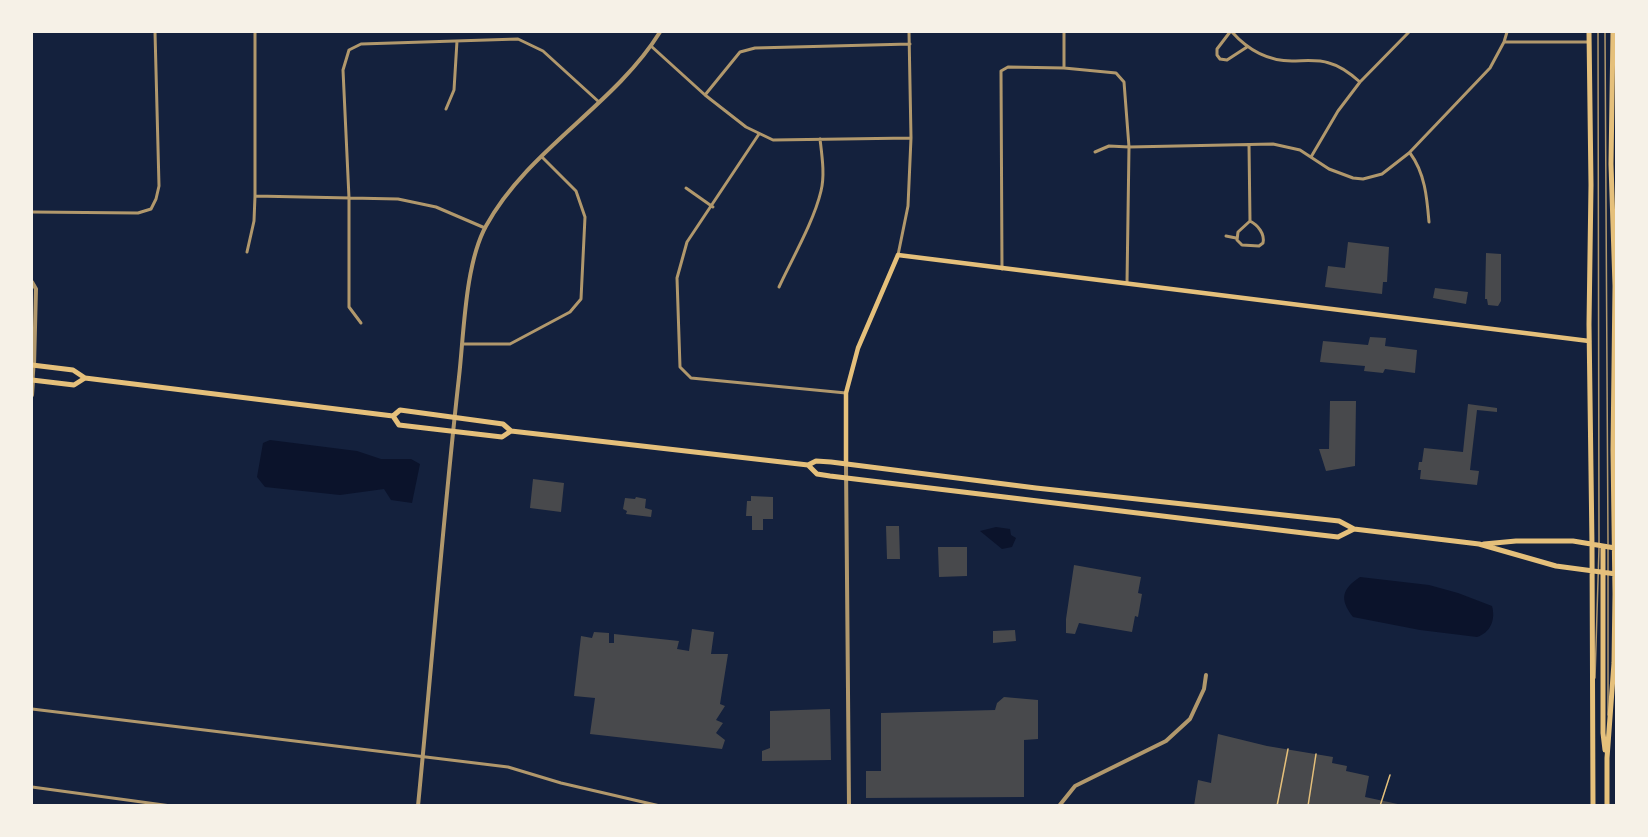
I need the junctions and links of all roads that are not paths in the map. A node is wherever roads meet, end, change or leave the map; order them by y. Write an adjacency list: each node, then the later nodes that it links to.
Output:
1 (155, 32): 37 (street)
2 (255, 32): 34 (street)
3 (660, 32): 17 (street)
4 (909, 32): 16 (street)
5 (1064, 32): 19 (street)
6 (1231, 32): 18 (street); 18 (street)
7 (1409, 32): 20 (street)
8 (1507, 32): 14 (street)
9 (1589, 32): 15 (main road)
10 (1598, 32): 67 (lane)
11 (1605, 32): 67 (lane)
12 (1613, 32): 48 (main road)
13 (457, 41): 22 (street); 23 (street); 35 (street)
14 (1504, 42): 15 (street); 30 (street)
15 (1589, 42): 51 (main road)
16 (910, 44): 21 (street); 25 (street)
17 (651, 46): 21 (street); 22 (street)
18 (1248, 47): 20 (street)
19 (1064, 68): 28 (street); 45 (street)
20 (1360, 82): 32 (street)
21 (705, 94): 24 (street)
22 (599, 102): 31 (street)
23 (446, 109)
24 (759, 134): 26 (street); 36 (street)
25 (910, 138): 26 (street); 44 (street)
26 (820, 139): 49 (street)
27 (1249, 145): 28 (street); 32 (street); 38 (street)
28 (1129, 147): 29 (street); 47 (street)
29 (1095, 152)
30 (1409, 153): 32 (street); 39 (street)
31 (542, 157): 40 (street); 52 (street)
32 (1311, 157)
33 (686, 188): 36 (street)
34 (255, 196): 35 (street); 43 (street)
35 (350, 198): 40 (street); 50 (street)
36 (713, 207): 56 (street)
37 (32, 212)
38 (1250, 221): 42 (street); 42 (street)
39 (1429, 222)
40 (485, 228): 52 (street)
41 (1226, 236): 42 (street)
42 (1236, 238)
43 (247, 252)
44 (898, 255): 45 (main road); 56 (main road)
45 (1002, 269): 47 (main road)
46 (32, 282): 53 (street)
47 (1127, 283): 51 (main road)
48 (1616, 286): 67 (main road)
49 (779, 287)
50 (361, 323)
51 (1589, 341): 67 (main road)
52 (462, 344): 59 (street)
53 (33, 365): 54 (main road); 55 (street)
54 (85, 378): 55 (main road); 58 (main road)
55 (32, 380): 57 (street)
56 (846, 393): 62 (main road)
57 (32, 395)
58 (393, 416): 59 (main road); 60 (main road)
59 (454, 417): 60 (street); 61 (main road)
60 (453, 431): 61 (main road); 75 (street)
61 (511, 431): 63 (main road)
62 (846, 464): 63 (main road); 64 (street); 65 (main road)
63 (807, 465): 64 (main road)
64 (845, 478): 65 (main road); 81 (street)
65 (1354, 529): 66 (main road)
66 (1479, 544): 67 (main road); 70 (main road)
67 (1606, 547): 68 (main road); 69 (main road); 70 (main road)
68 (1603, 562): 69 (lane); 70 (main road)
69 (1616, 564): 71 (main road)
70 (1600, 572): 71 (main road); 74 (lane); 76 (main road); 83 (main road)
71 (1616, 574): 74 (main road)
72 (1206, 675): 82 (street)
73 (32, 709): 75 (street)
74 (1608, 742): 76 (main road)
75 (423, 757): 79 (street); 80 (street)
76 (1607, 758): 84 (main road)
77 (32, 787): 78 (street)
78 (171, 806)
79 (418, 806)
80 (660, 806)
81 (849, 806)
82 (1059, 806)
83 (1593, 806)
84 (1607, 806)

